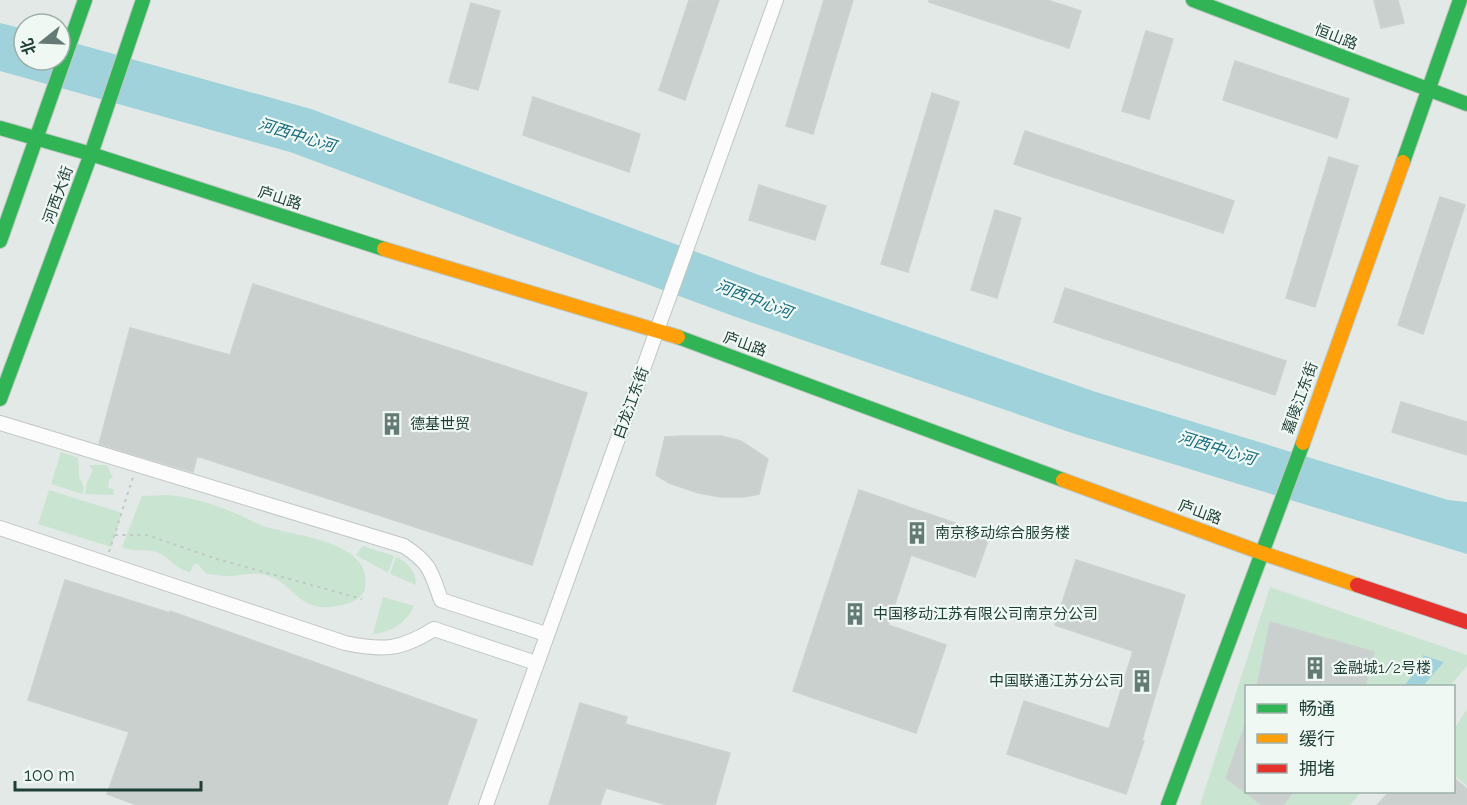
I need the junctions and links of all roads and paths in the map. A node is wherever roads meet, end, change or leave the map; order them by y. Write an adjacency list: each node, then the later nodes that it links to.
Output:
1 (85, 0): 9 (main road)
2 (142, 0): 10 (main road, 河西大街)
3 (776, 0): 12 (street, 白龙江东街)
4 (1193, 0): 6 (main road, 恒山路)
5 (1460, 0): 6 (main road, 嘉陵江东街)
6 (1428, 90): 7 (main road, 恒山路); 18 (main road, 嘉陵江东街)
7 (1467, 104)
8 (0, 128): 9 (main road, 庐山路)
9 (35, 138): 10 (main road, 庐山路); 11 (main road)
10 (91, 154): 12 (main road, 庐山路); 13 (main road, 河西大街)
11 (0, 241)
12 (658, 330): 18 (main road, 庐山路); 22 (street, 白龙江东街)
13 (0, 399)
14 (0, 423): 15 (street)
15 (138, 464): 17 (path); 22 (street)
16 (0, 528): 19 (street)
17 (115, 535): 19 (path); 20 (path)
18 (1262, 553): 21 (main road, 庐山路); 25 (main road, 嘉陵江东街)
19 (106, 563): 23 (street)
20 (362, 599)
21 (1467, 622)
22 (546, 634): 23 (street, 白龙江东街)
23 (536, 663): 24 (street, 白龙江东街)
24 (486, 805)
25 (1168, 805)

